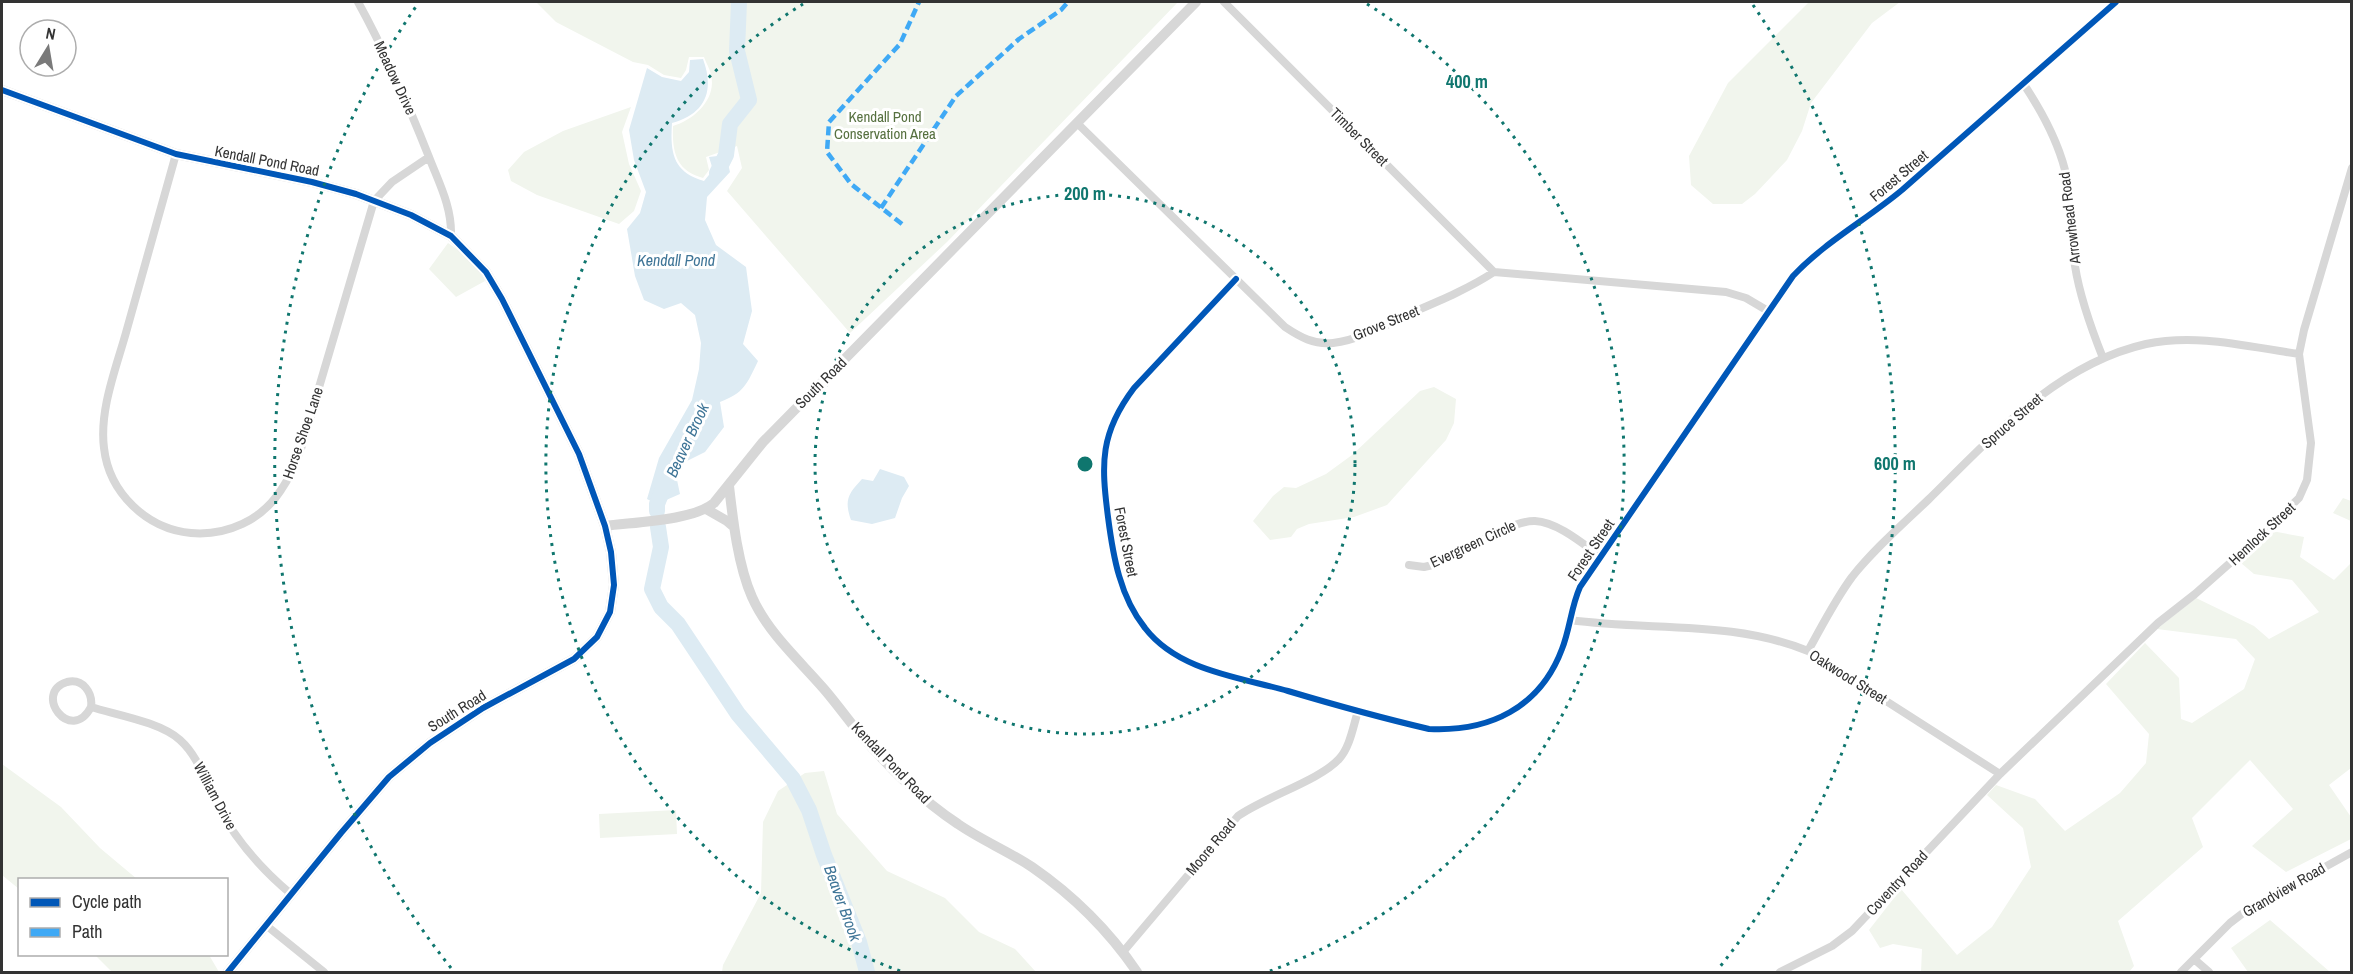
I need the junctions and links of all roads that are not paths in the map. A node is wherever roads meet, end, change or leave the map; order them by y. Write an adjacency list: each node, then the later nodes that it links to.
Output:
1 (358, 2): 9 (street, Meadow Drive)
2 (1196, 2): 7 (street, South Road)
3 (1224, 2): 13 (street, Timber Street)
4 (2116, 2): 5 (street, Forest Street)
5 (2023, 83): 15 (street, Forest Street); 17 (street, Arrowhead Road)
6 (2, 90): 8 (street, Kendall Pond Road)
7 (1077, 123): 14 (street, Grove Street); 18 (street, South Road)
8 (176, 154): 11 (street, Kendall Pond Road); 11 (street, Horse Shoe Lane)
9 (429, 156): 11 (street); 12 (street, Meadow Drive)
10 (2352, 168): 16 (street, Hemlock Street)
11 (374, 201): 12 (street, Kendall Pond Road)
12 (451, 236): 20 (street, Kendall Pond Road)
13 (1494, 272): 14 (street, Grove Street); 15 (street)
14 (1236, 279): 27 (street, Forest Street)
15 (1768, 311): 22 (street, Forest Street)
16 (2299, 354): 17 (street, Spruce Street); 28 (street, Hemlock Street)
17 (2103, 358): 25 (street, Spruce Street)
18 (729, 486): 19 (street, South Road); 21 (street, Kendall Pond Road)
19 (706, 509): 20 (street); 21 (street)
20 (605, 526): 30 (street, South Road)
21 (734, 527): 32 (street, Kendall Pond Road)
22 (1600, 556): 23 (street, Evergreen Circle); 24 (street, Forest Street)
23 (1409, 565)
24 (1570, 620): 25 (street, Oakwood Street); 27 (street, Forest Street)
25 (1808, 651): 28 (street, Oakwood Street)
26 (91, 707): 26 (street); 30 (street, William Drive)
27 (1358, 711): 32 (street, Moore Road)
28 (2000, 774): 37 (street, Coventry Road)
29 (2351, 852): 33 (street, Grandview Road)
30 (291, 894): 31 (street, South Road)
31 (267, 926): 34 (street, South Road); 35 (street)
32 (1123, 952): 36 (street, Kendall Pond Road)
33 (2194, 959): 38 (street, Grandview Road); 39 (street)
34 (228, 972)
35 (324, 972)
36 (1137, 972)
37 (1780, 972)
38 (2181, 972)
39 (2209, 972)

